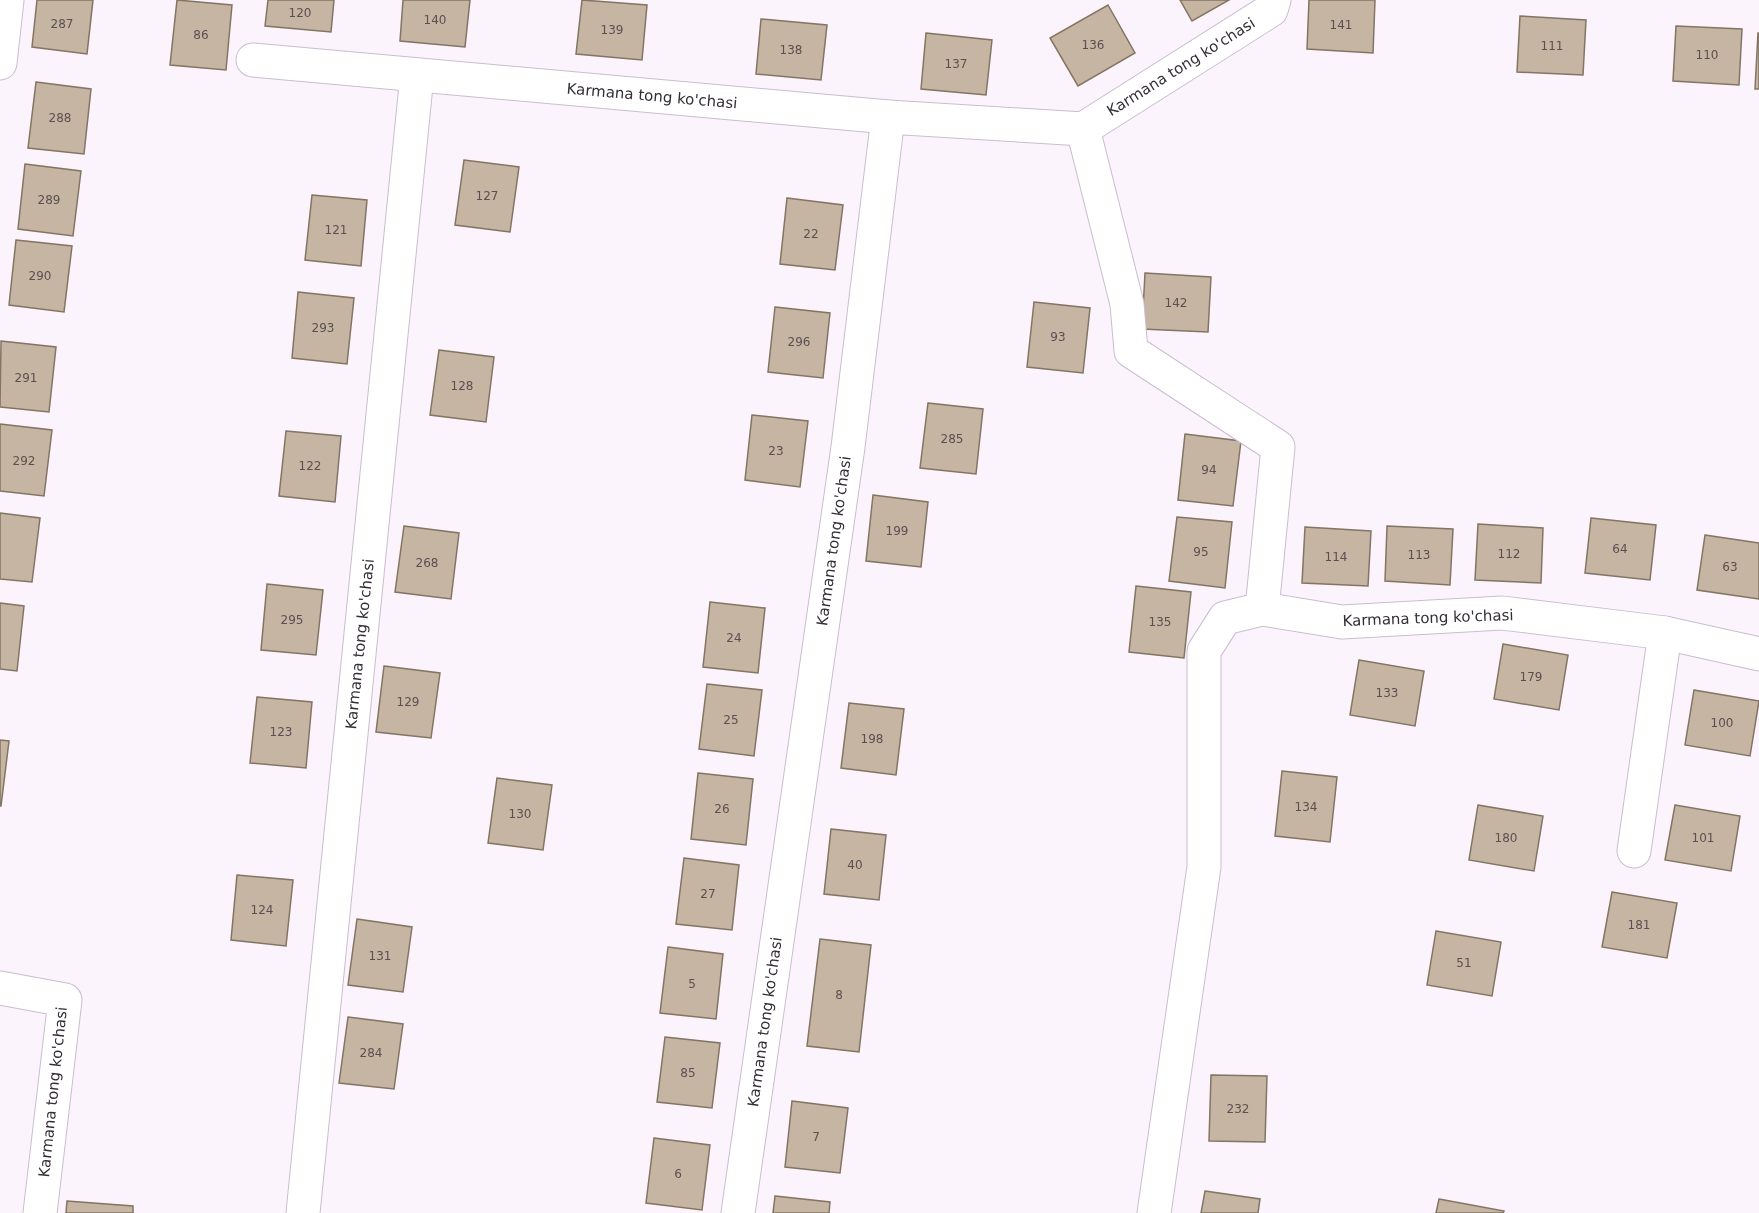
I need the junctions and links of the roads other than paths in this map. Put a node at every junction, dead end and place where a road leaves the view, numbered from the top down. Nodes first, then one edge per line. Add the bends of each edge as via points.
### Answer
1 (8, 0) edge
2 (1274, 0) edge
3 (253, 60) dead end
4 (0, 63) edge
5 (417, 75) junction
6 (888, 117) junction
7 (1083, 129) junction
8 (1262, 609) junction
9 (1665, 633) junction
10 (1759, 654) edge
11 (1634, 851) dead end
12 (0, 988) edge
13 (40, 1213) edge
14 (303, 1213) edge
15 (738, 1213) edge
16 (1154, 1213) edge

1 - 4 street
2 - 7 street, Karmana tong ko'chasi via 1271,10
3 - 5 street, Karmana tong ko'chasi
5 - 6 street, Karmana tong ko'chasi
5 - 14 street, Karmana tong ko'chasi
6 - 7 street, Karmana tong ko'chasi
6 - 15 street, Karmana tong ko'chasi via 848,447
7 - 8 street via 1127,304 1131,351 1278,447
8 - 9 street, Karmana tong ko'chasi via 1342,622 1502,613
8 - 16 street, Karmana tong ko'chasi via 1225,618 1204,651 1204,867
9 - 10 street, Karmana tong ko'chasi
9 - 11 street
12 - 13 street, Karmana tong ko'chasi via 64,1000

